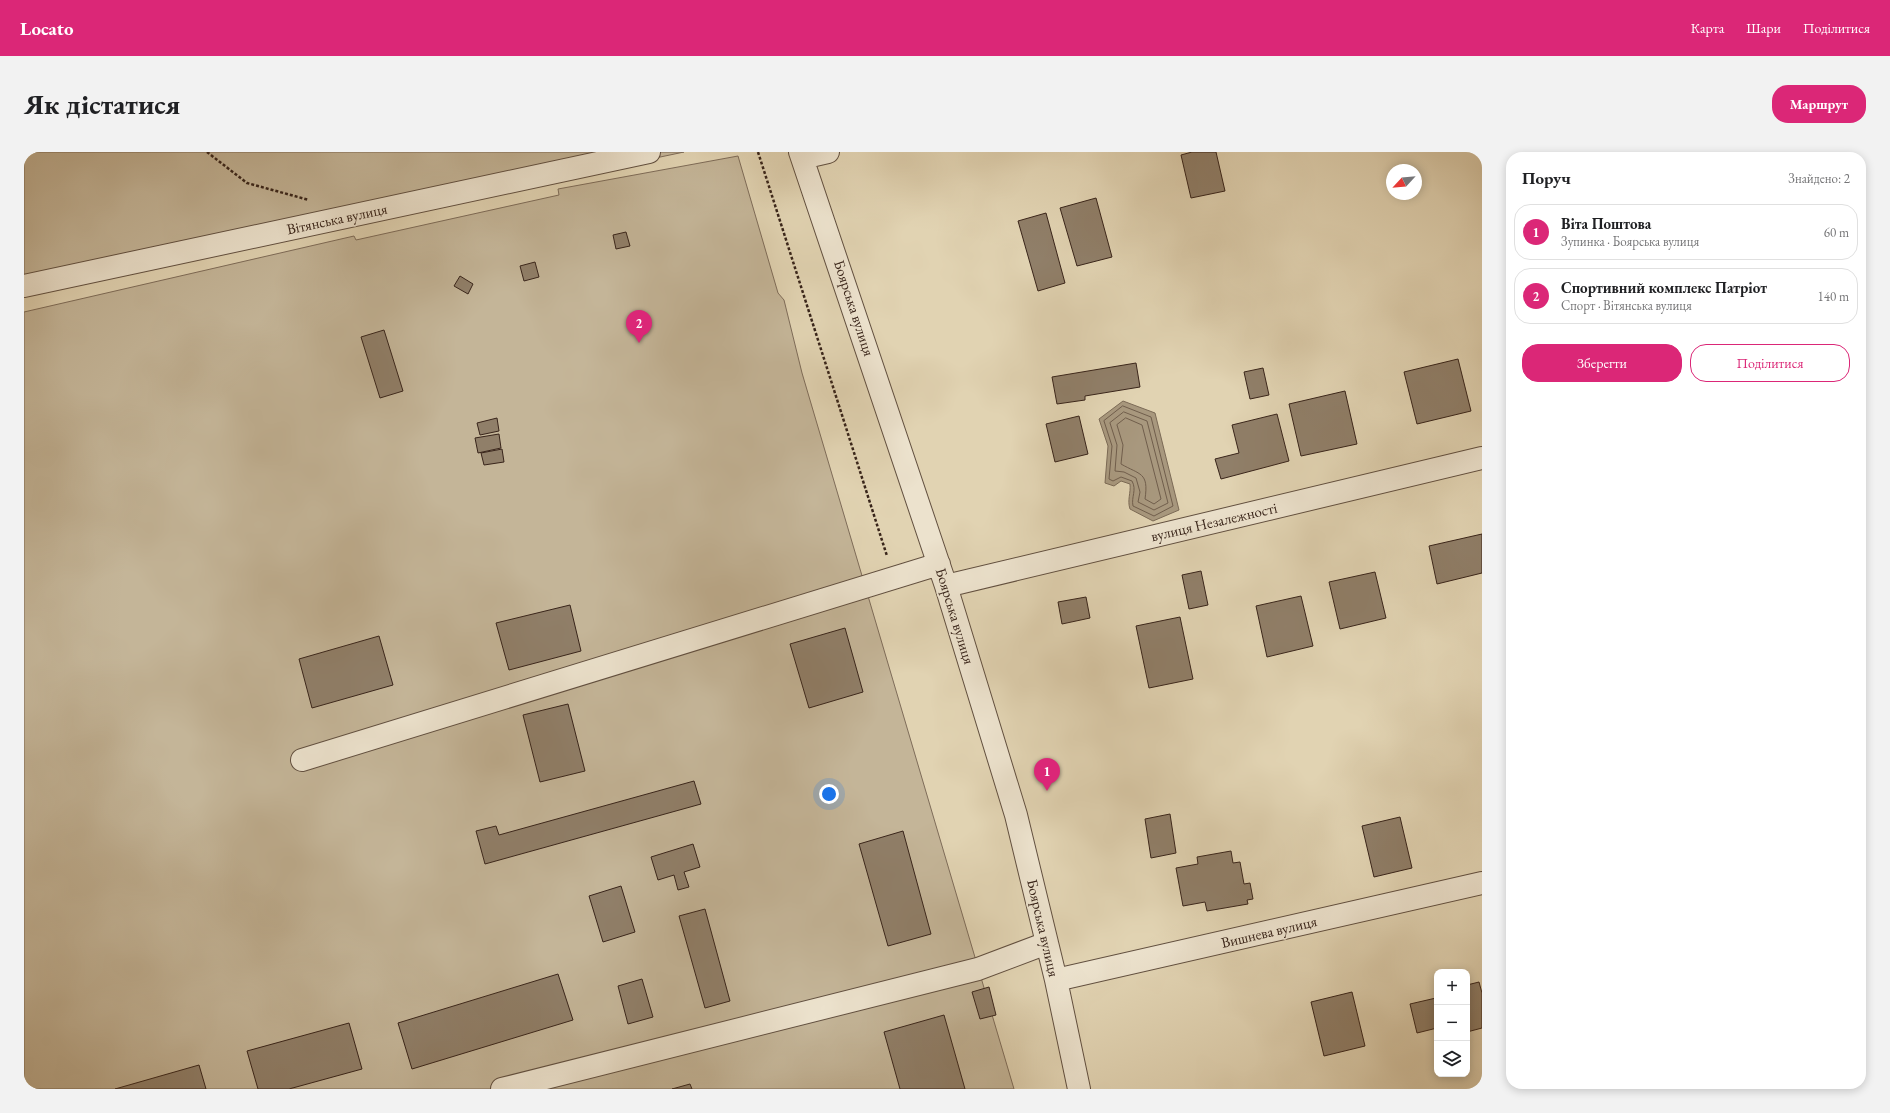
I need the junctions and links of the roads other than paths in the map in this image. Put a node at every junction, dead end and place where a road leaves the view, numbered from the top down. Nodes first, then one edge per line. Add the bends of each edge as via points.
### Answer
1 (649, 152) edge
2 (828, 152) edge
3 (801, 155) edge
4 (24, 286) edge
5 (1482, 458) edge
6 (939, 564) junction
7 (946, 586) junction
8 (302, 760) dead end
9 (1482, 883) edge
10 (1047, 943) junction
11 (1056, 980) junction
12 (502, 1089) edge
13 (1079, 1089) edge

1 - 4 street, Вітянська вулиця
2 - 3 street
3 - 6 street, Боярська вулиця
5 - 7 street, вулиця Незалежності
6 - 7 street, Боярська вулиця
6 - 8 street
7 - 10 street, Боярська вулиця via 1016,816
9 - 11 street, Вишнева вулиця
10 - 11 street, Боярська вулиця
10 - 12 street via 978,969
11 - 13 street, Боярська вулиця

